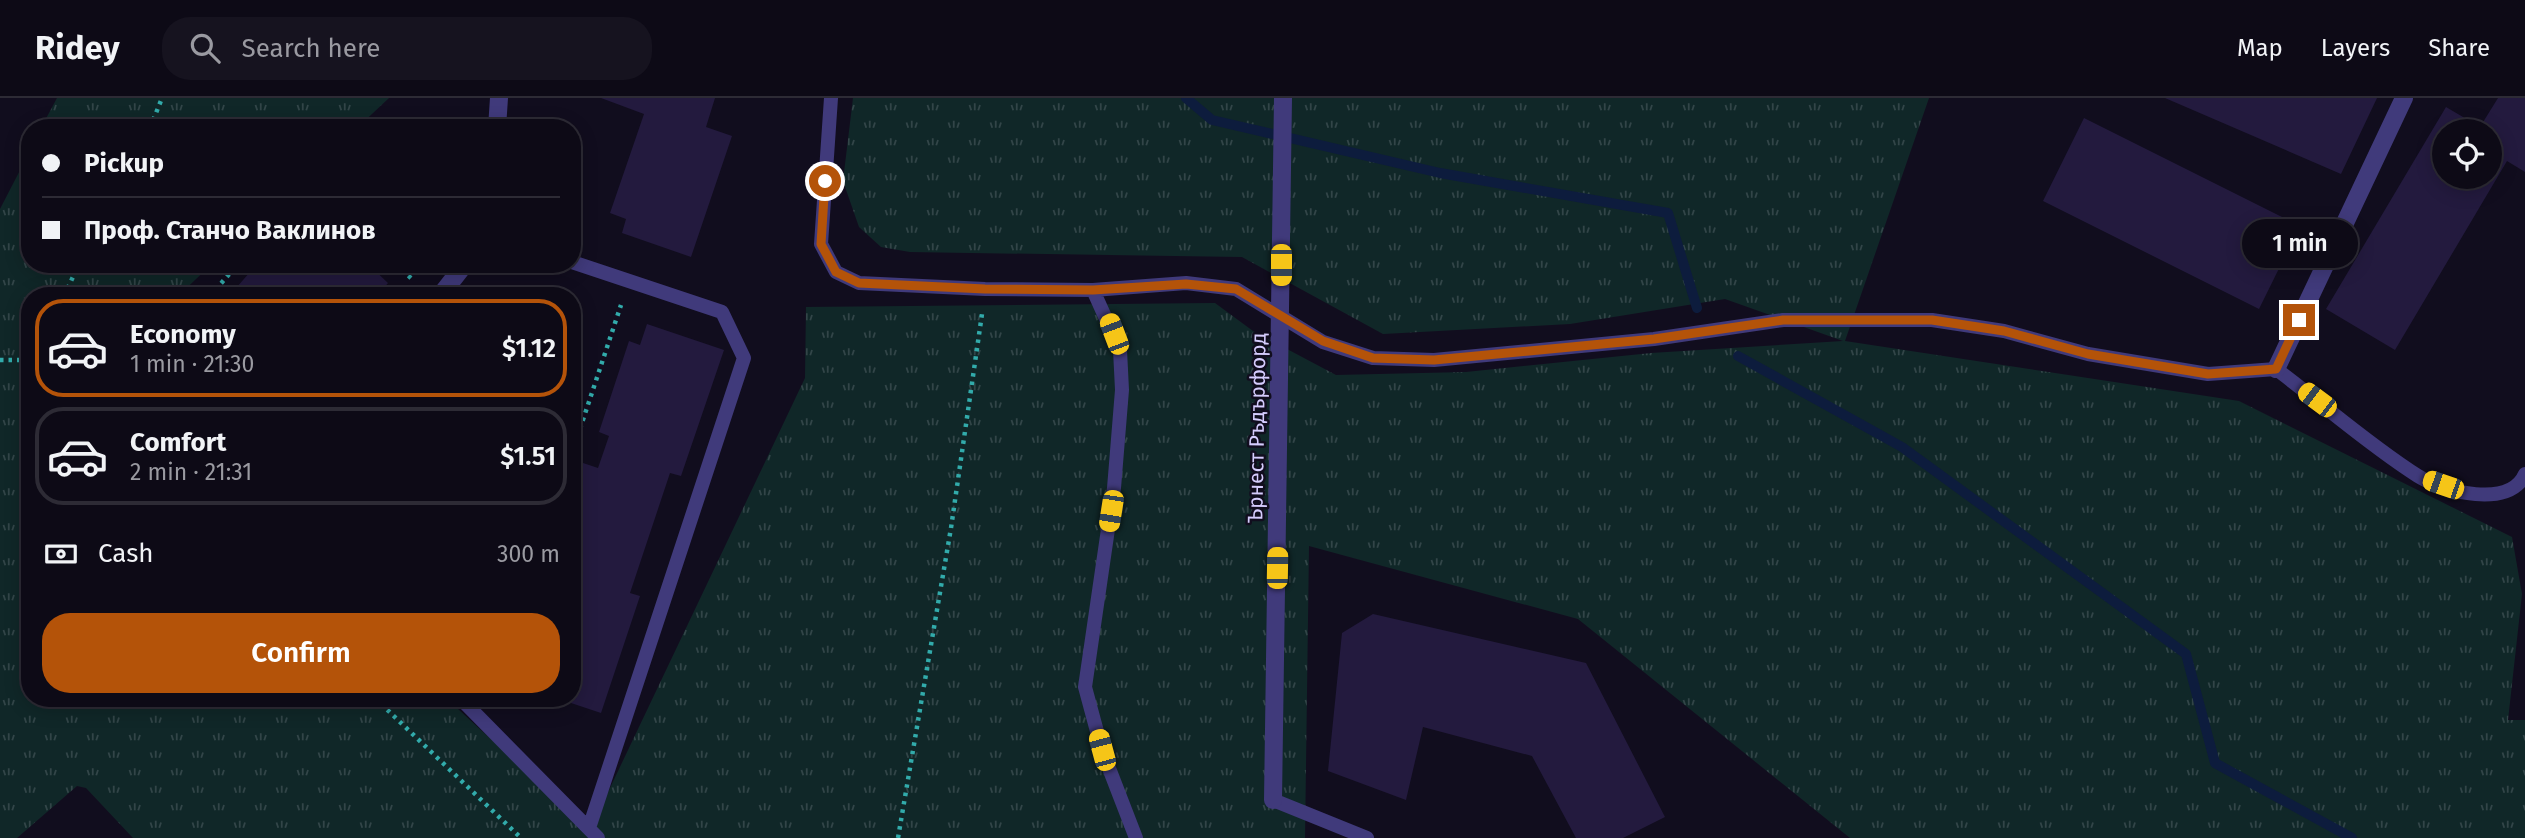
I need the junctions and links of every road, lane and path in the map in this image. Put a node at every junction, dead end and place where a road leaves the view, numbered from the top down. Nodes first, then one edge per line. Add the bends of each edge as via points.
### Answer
1 (162, 98) edge
2 (499, 98) edge
3 (831, 98) edge
4 (1283, 98) edge
5 (2404, 98) edge
6 (154, 119) edge
7 (498, 119) edge
8 (581, 265) edge
9 (230, 273) edge
10 (406, 273) edge
11 (458, 273) edge
12 (413, 280) dead end
13 (629, 281) junction
14 (218, 287) edge
15 (447, 287) edge
16 (985, 289) junction
17 (1093, 290) junction
18 (1281, 317) junction
19 (0, 360) edge
20 (21, 360) edge
21 (2276, 369) junction
22 (581, 426) edge
23 (2525, 474) edge
24 (384, 707) edge
25 (469, 707) edge
26 (1273, 800) joint
27 (594, 833) edge
28 (521, 838) edge
29 (898, 838) edge
30 (1136, 838) edge
31 (1367, 838) edge

1 - 6 path
2 - 7 street
3 - 16 lane via 821,244 836,272 859,283
4 - 18 street, Ърнест Ръдърфорд
5 - 21 street
8 - 13 lane
9 - 14 path
10 - 12 path
11 - 15 street
13 - 22 path
13 - 27 lane via 722,312 744,358
16 - 17 lane
16 - 29 path via 951,528
17 - 18 lane via 1186,284 1236,289
17 - 30 lane via 1120,349 1122,390 1114,488 1085,687 1102,750
18 - 21 lane via 1323,341 1373,358 1448,359 1654,339 1783,320 1932,320 2208,374
18 - 26 street, Ърнест Ръдърфорд
19 - 20 path
21 - 23 lane via 2420,477 2466,493 2499,495 2522,482
24 - 28 path
25 - 27 lane
26 - 31 lane

